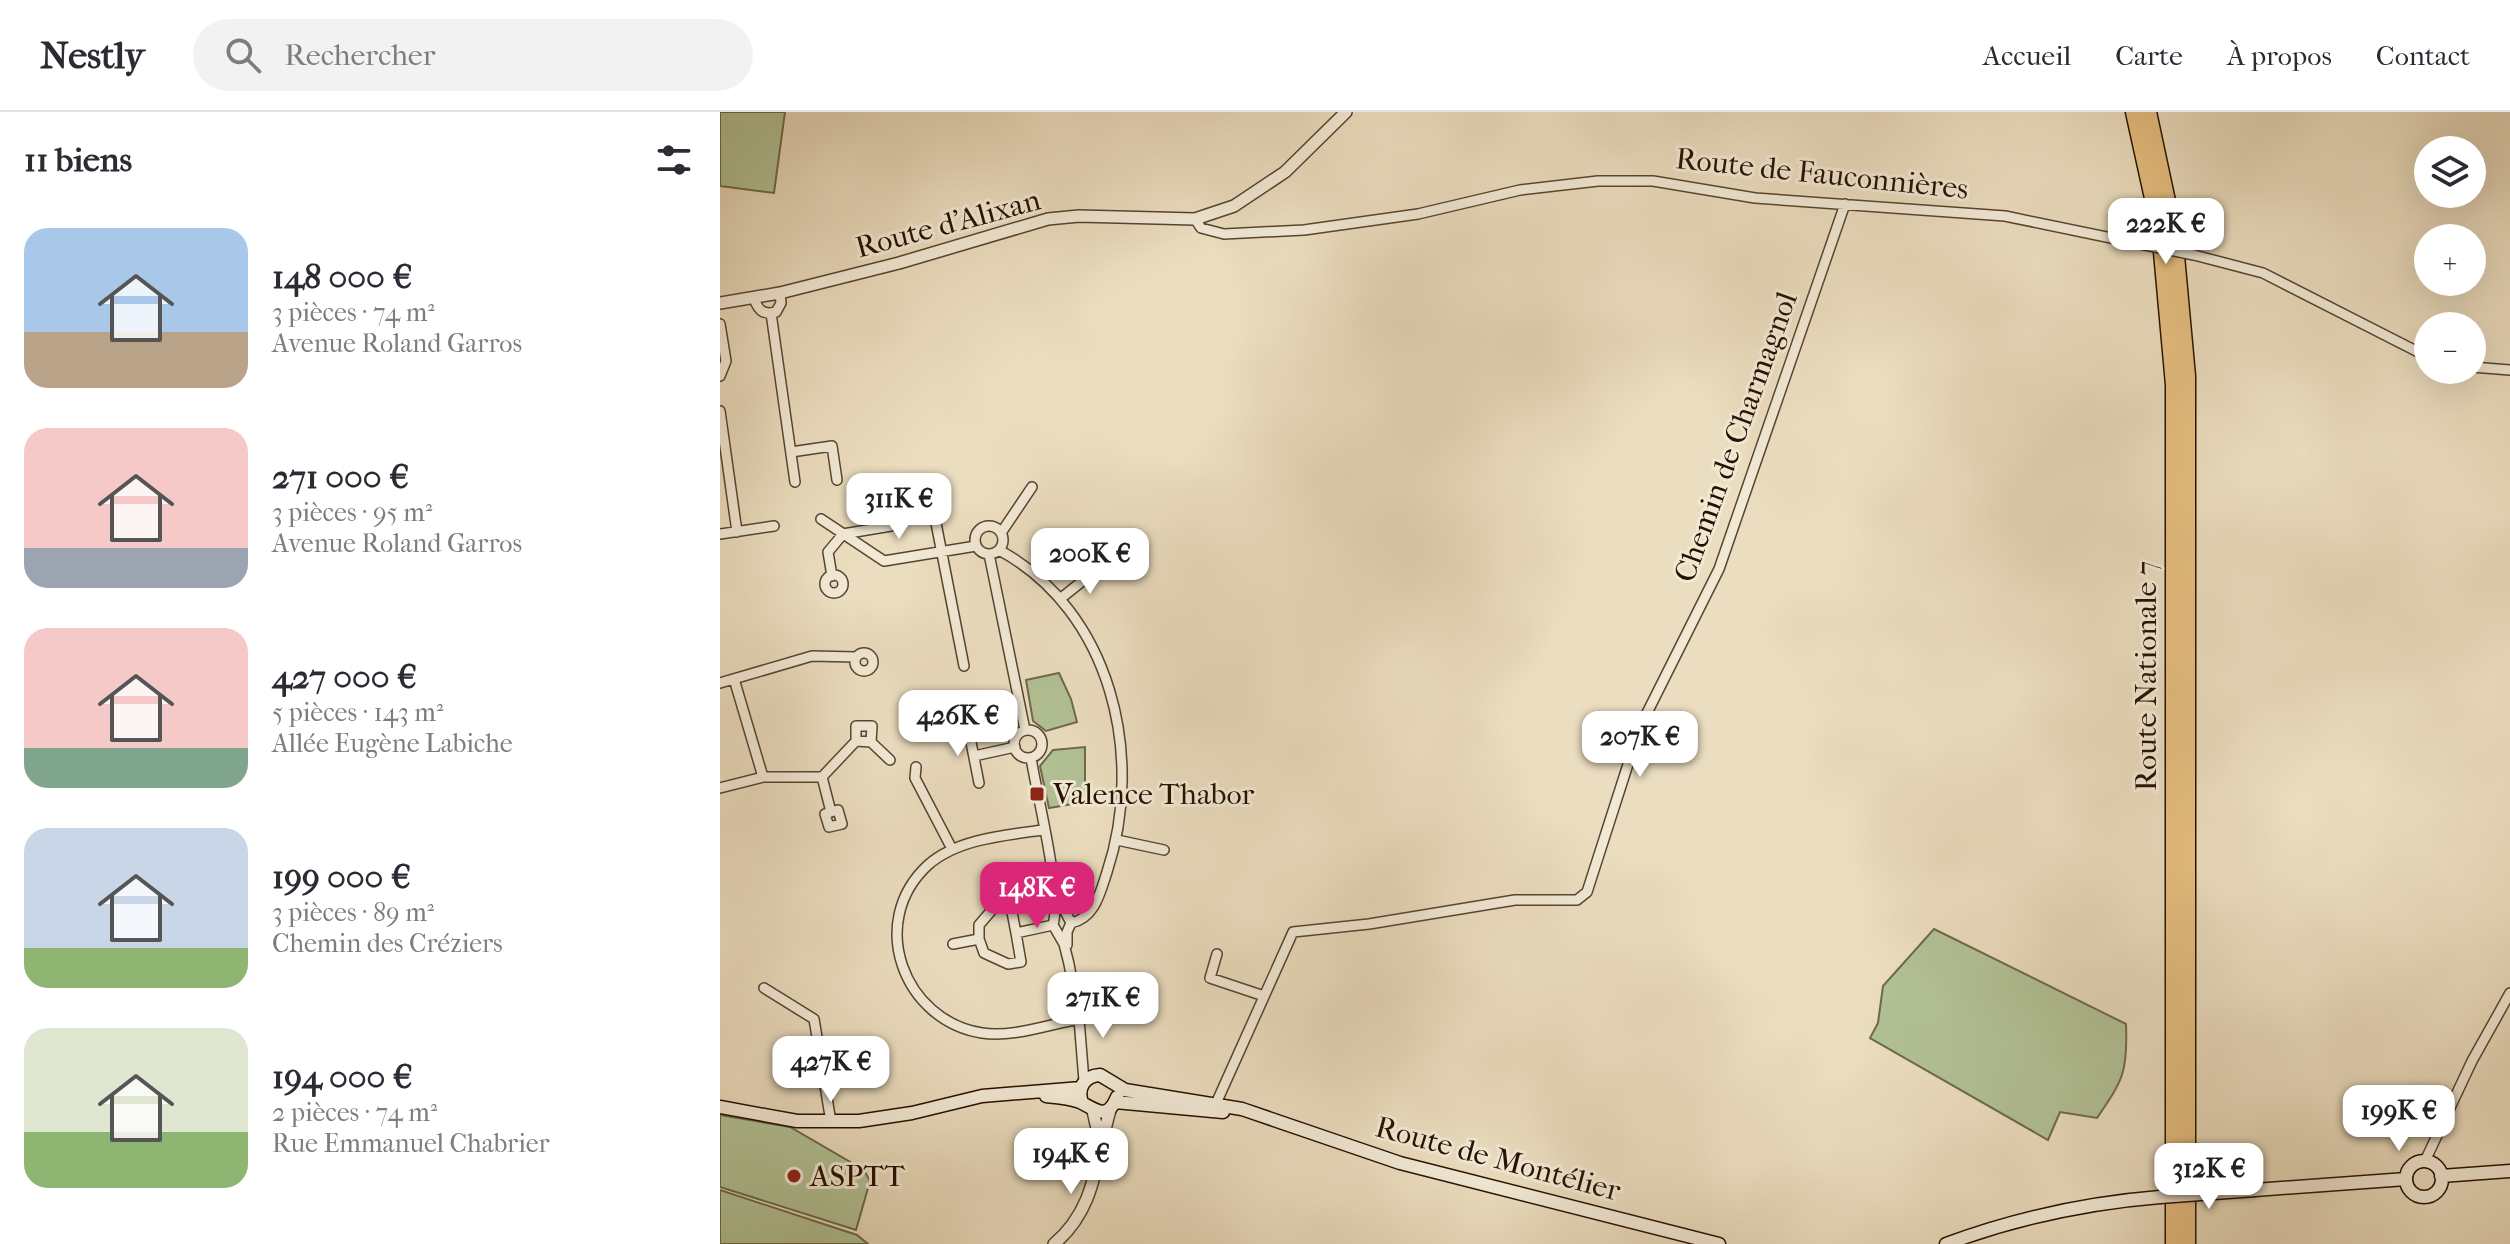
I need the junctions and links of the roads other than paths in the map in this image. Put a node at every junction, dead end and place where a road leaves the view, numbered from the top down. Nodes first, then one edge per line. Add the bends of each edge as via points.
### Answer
1 (1346, 112) edge
2 (2134, 112) edge
3 (2148, 112) edge
4 (1845, 204) junction
5 (1195, 219) junction
6 (780, 293) junction
7 (754, 299) junction
8 (720, 303) edge
9 (771, 313) junction
10 (720, 324) edge
11 (2414, 350) edge
12 (2486, 368) edge
13 (2510, 370) edge
14 (720, 376) edge
15 (720, 411) edge
16 (791, 452) junction
17 (837, 480) dead end
18 (795, 482) dead end
19 (1032, 487) dead end
20 (935, 518) dead end
21 (821, 519) dead end
22 (774, 526) dead end
23 (891, 526) dead end
24 (737, 532) junction
25 (1001, 533) junction
26 (720, 534) edge
27 (843, 534) junction
28 (976, 546) junction
29 (940, 550) junction
30 (999, 550) junction
31 (989, 554) junction
32 (1100, 567) dead end
33 (832, 576) dead end
34 (1060, 599) junction
35 (856, 657) dead end
36 (964, 666) dead end
37 (734, 679) junction
38 (720, 683) edge
39 (968, 727) dead end
40 (1025, 730) junction
41 (856, 741) junction
42 (871, 742) junction
43 (1015, 747) junction
44 (974, 756) junction
45 (1031, 758) junction
46 (890, 760) dead end
47 (916, 767) dead end
48 (763, 777) junction
49 (822, 777) junction
50 (979, 783) dead end
51 (720, 788) edge
52 (831, 812) dead end
53 (1043, 830) junction
54 (1117, 840) junction
55 (952, 849) junction
56 (1164, 850) dead end
57 (1062, 924) junction
58 (1016, 933) junction
59 (979, 939) junction
60 (953, 944) dead end
61 (1217, 954) dead end
62 (764, 988) dead end
63 (2510, 993) edge
64 (1264, 996) junction
65 (1079, 1019) junction
66 (850, 1064) dead end
67 (822, 1069) junction
68 (1106, 1076) junction
69 (1082, 1084) junction
70 (1116, 1086) junction
71 (1027, 1092) junction
72 (1082, 1103) junction
73 (1113, 1105) junction
74 (720, 1107) edge
75 (1215, 1107) junction
76 (1093, 1111) junction
77 (831, 1122) junction
78 (1101, 1155) junction
79 (2425, 1161) junction
80 (2510, 1171) edge
81 (2441, 1176) junction
82 (2406, 1179) junction
83 (1054, 1244) edge
84 (1719, 1244) edge
85 (1946, 1244) edge
86 (2174, 1244) edge
87 (2187, 1244) edge

1 - 5 street, Route d'Alixan via 1273,180 1234,206
2 - 86 highway, Route Nationale 7 via 2160,230 2174,385
3 - 87 highway, Route Nationale 7 via 2174,234 2187,376
4 - 5 street, Route de Fauconnières via 1755,198 1653,181 1598,181 1304,230 1224,234 1201,228
4 - 11 street, Route de Fauconnières, bridge via 2005,216 2194,255 2263,273
4 - 64 street, Chemin de Charmagnol via 1719,569 1640,727 1587,892 1577,900 1515,900 1293,932
5 - 6 street, Route d'Alixan via 1048,219
6 - 7 street, Route d'Alixan
6 - 9 street via 781,303
7 - 8 street, Route d'Alixan
7 - 9 street via 759,310
9 - 16 street
10 - 14 street via 726,361
12 - 13 street
15 - 24 street
16 - 17 street via 832,446
16 - 18 street
19 - 25 street
20 - 29 street
21 - 27 street
22 - 24 street
23 - 27 street
24 - 26 street
25 - 28 street via 993,527 980,530
25 - 30 street
27 - 29 street via 884,561
27 - 33 street via 828,552
28 - 29 street
28 - 31 street
29 - 36 street
30 - 31 street
30 - 34 street
31 - 40 street
32 - 34 street
34 - 54 street via 1099,663 1115,711 1123,767
35 - 37 street via 812,656
37 - 38 street
37 - 48 street
39 - 44 street
40 - 43 street via 1015,739
40 - 45 street via 1037,733 1042,742 1039,754
41 - 42 street
41 - 42 street via 856,726 872,726
41 - 49 street
42 - 46 street
43 - 44 street
43 - 45 street via 1020,756
44 - 50 street
45 - 53 street
47 - 55 street via 915,778
48 - 49 street
48 - 51 street
49 - 52 street
53 - 55 street
53 - 57 street
54 - 56 street
54 - 57 street via 1092,911 1081,921
55 - 65 street via 927,866 902,904 896,938 912,988 946,1021 986,1034
57 - 58 street
57 - 65 street
58 - 59 street via 1021,962 1008,964 984,953
58 - 59 street via 1010,902 997,904 979,925
59 - 60 street
61 - 64 street via 1210,978
62 - 67 street via 814,1019
63 - 79 street
64 - 75 street, Chemin de Charmagnol
65 - 68 street via 1090,1060
65 - 69 street
66 - 67 street
67 - 77 street
68 - 69 main road via 1094,1075
68 - 70 main road
69 - 71 main road
69 - 72 main road
70 - 73 main road
70 - 75 main road, Route de Montélier
71 - 72 main road
71 - 77 main road
72 - 76 main road
73 - 75 main road, Route de Montélier
73 - 76 main road, Route de Montélier
73 - 78 street
74 - 77 main road via 763,1118
75 - 84 main road, Route de Montélier via 1266,1117 1400,1163
76 - 78 street
78 - 83 street via 1086,1206
79 - 81 main road
79 - 82 main road via 2410,1168
80 - 81 main road
81 - 82 main road via 2436,1192 2425,1197 2414,1194
82 - 85 main road, bridge via 2113,1201 1996,1225

